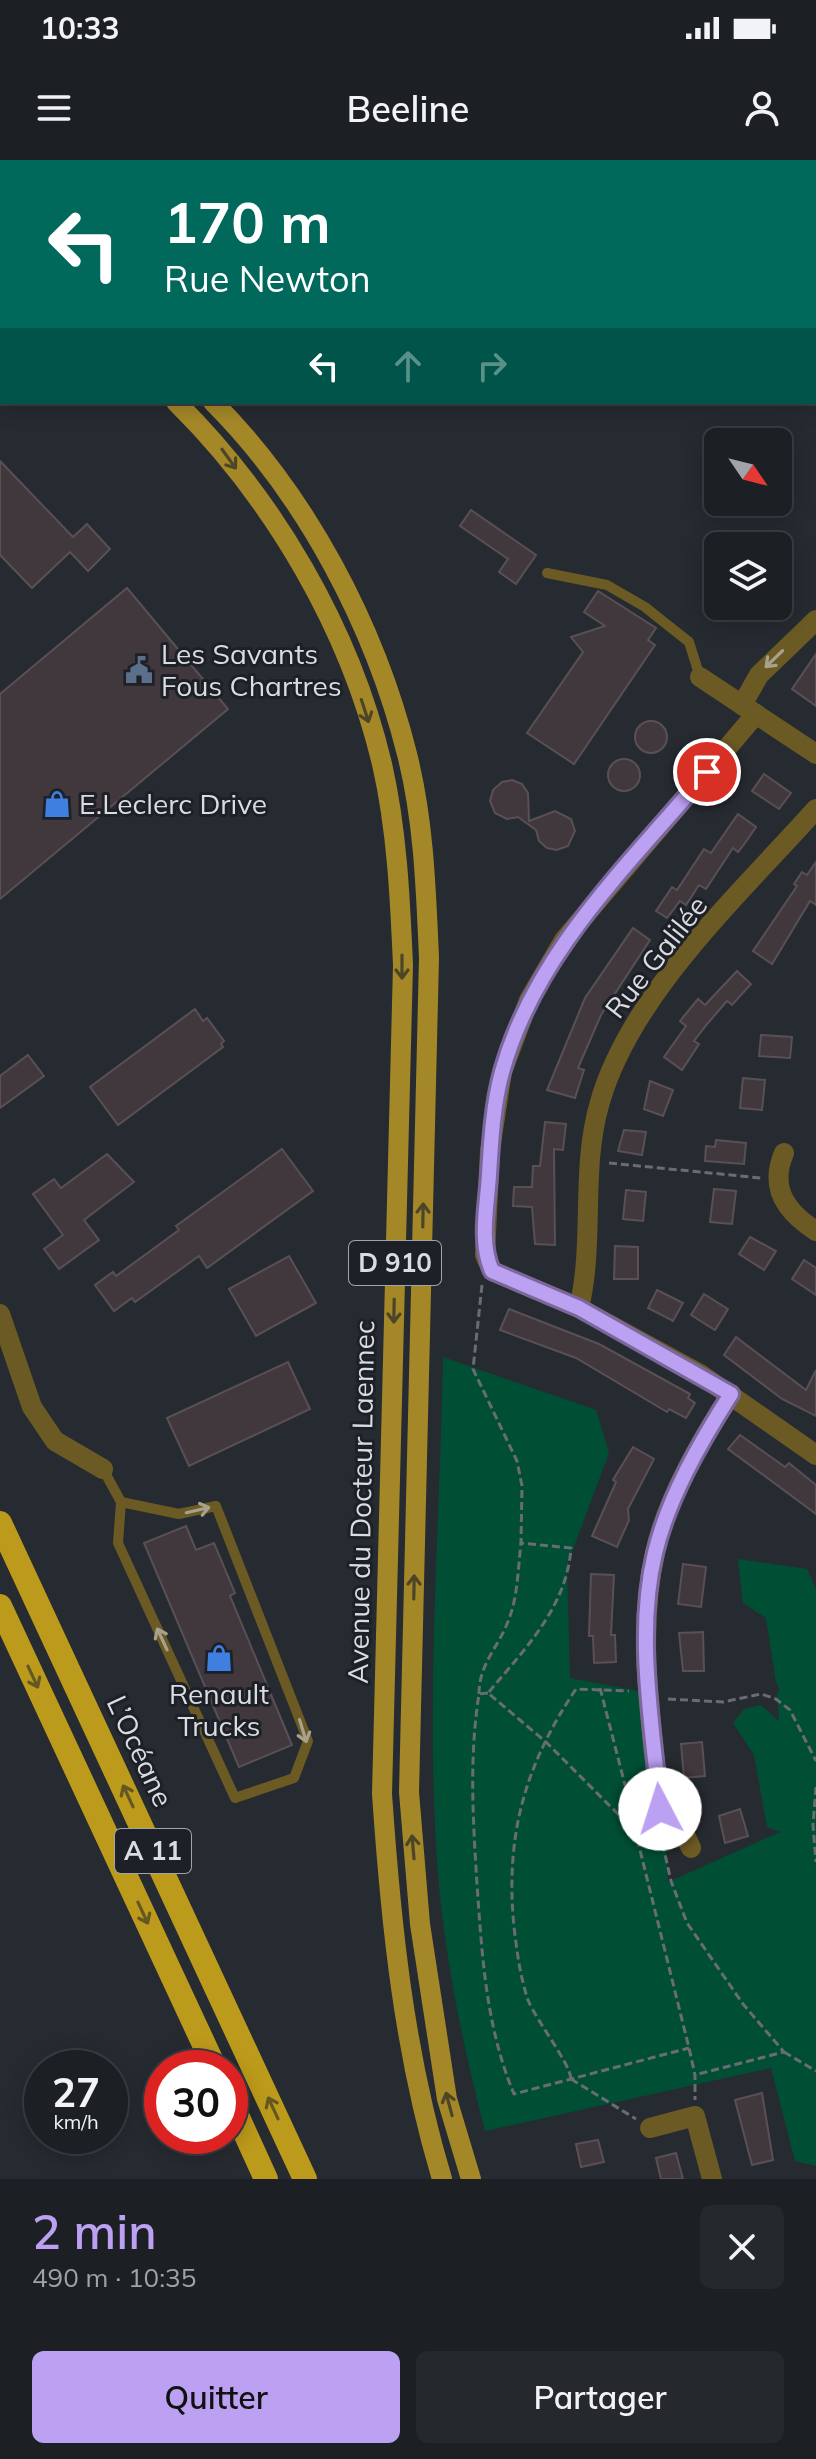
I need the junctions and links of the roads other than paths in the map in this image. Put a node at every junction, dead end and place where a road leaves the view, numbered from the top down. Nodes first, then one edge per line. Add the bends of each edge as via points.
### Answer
1 (178, 404) edge
2 (215, 404) edge
3 (547, 573) dead end
4 (816, 620) edge
5 (700, 677) joint
6 (749, 710) junction
7 (816, 754) edge
8 (816, 809) edge
9 (784, 1153) dead end
10 (816, 1231) edge
11 (579, 1308) junction
12 (0, 1314) edge
13 (731, 1394) junction
14 (816, 1455) edge
15 (103, 1469) joint
16 (121, 1502) junction
17 (0, 1523) edge
18 (0, 1606) edge
19 (691, 1848) dead end
20 (207, 2050) edge
21 (650, 2128) road end
22 (248, 2140) edge
23 (266, 2179) edge
24 (305, 2179) edge
25 (442, 2179) edge
26 (471, 2179) edge
27 (712, 2179) edge

1 -> 25 main road, Avenue du Docteur Laennec / D 910 via 215,441 284,534 347,655 382,764 398,867 403,965 382,1794 391,1932 421,2109
26 -> 2 main road, Avenue du Docteur Laennec / D 910 via 444,2085 420,1924 409,1792 429,958 425,859 407,754 368,639 305,516
3 - 5 lane via 607,585 645,607 689,642
4 -> 6 street via 759,675
5 - 6 street
6 - 7 street
6 - 11 street via 564,940 529,1000 502,1072 490,1150 485,1255 492,1271
8 - 11 street, Rue Galilée via 676,967 630,1033 600,1103 589,1161 585,1283
9 - 10 street via 776,1180 784,1205
11 - 13 street
12 - 15 street via 32,1407 55,1441
13 - 14 street
13 - 19 street via 694,1460 655,1553 647,1631 660,1809 681,1826
15 - 16 lane
16 -> 16 lane via 179,1514 216,1506 308,1741 294,1778 235,1798 118,1543
24 -> 17 highway, L’Océane / A 11
18 -> 20 highway, A 11
21 - 27 street via 695,2116
22 - 23 highway

